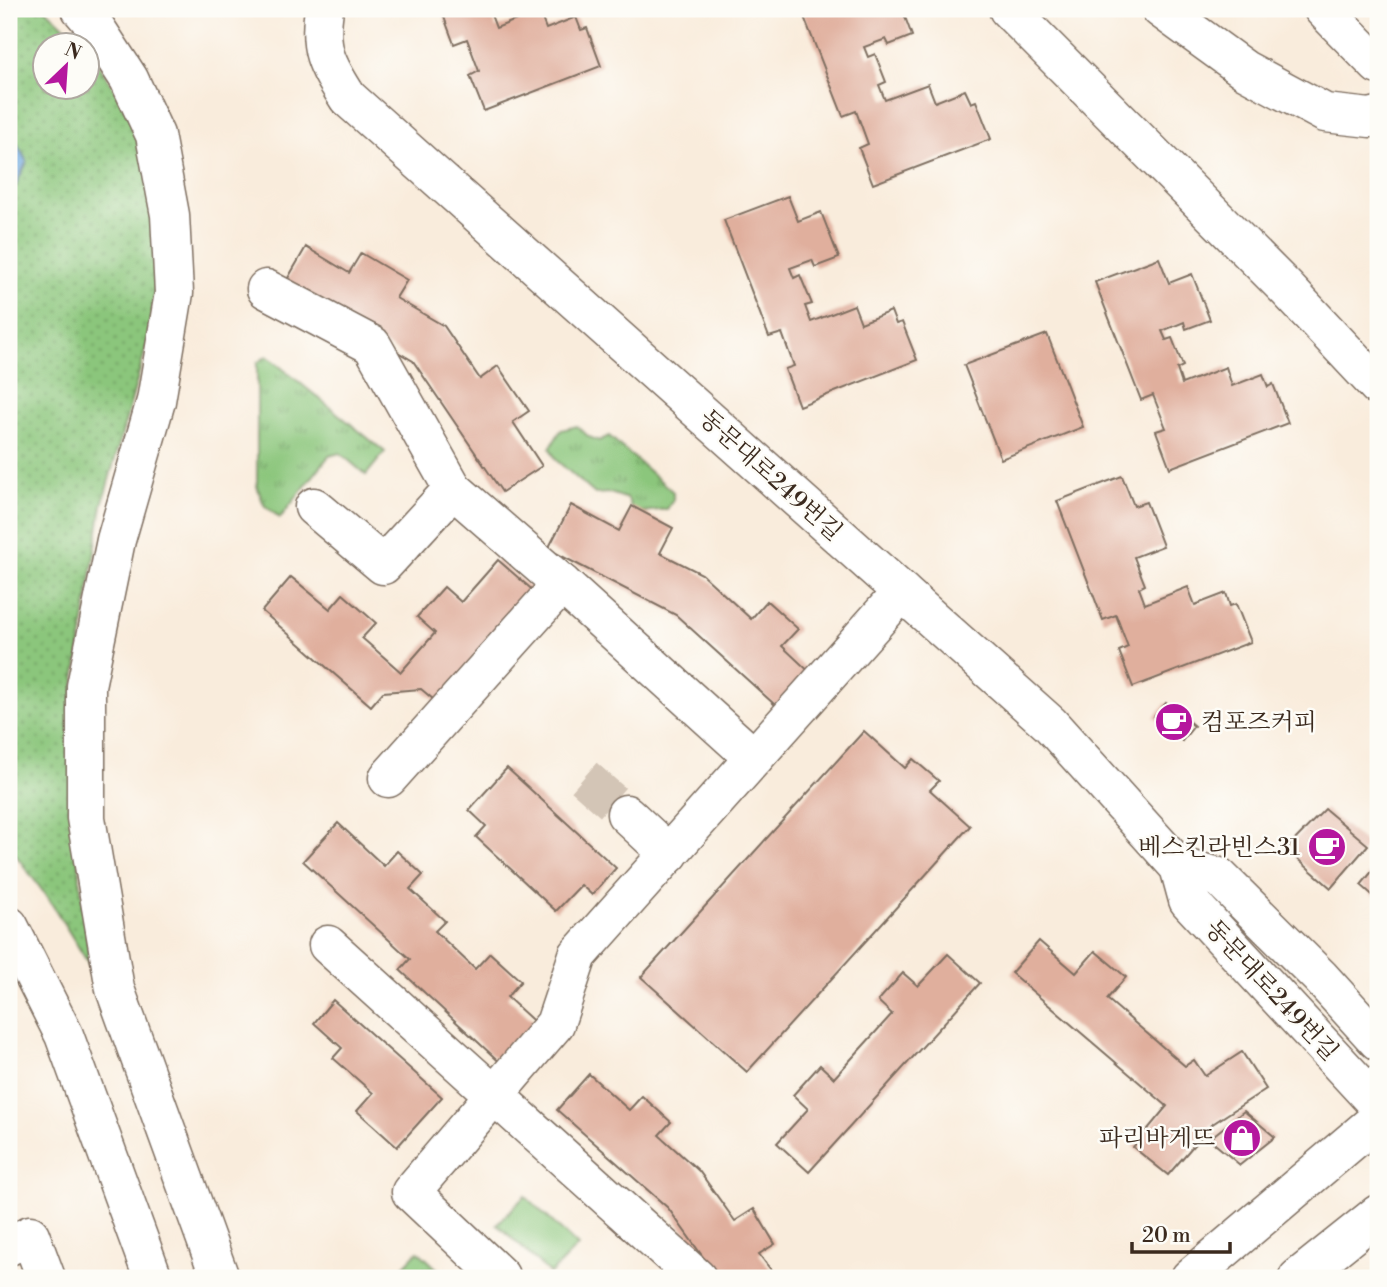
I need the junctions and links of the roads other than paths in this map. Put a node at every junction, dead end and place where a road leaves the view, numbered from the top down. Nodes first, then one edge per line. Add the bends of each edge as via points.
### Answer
1 (81, 9) edge
2 (324, 9) edge
3 (1008, 9) edge
4 (1161, 9) edge
5 (1323, 9) edge
6 (1378, 65) edge
7 (1378, 116) edge
8 (266, 289) dead end
9 (1378, 386) edge
10 (453, 489) junction
11 (314, 507) dead end
12 (562, 584) junction
13 (902, 592) junction
14 (754, 758) junction
15 (388, 778) dead end
16 (626, 814) tunnel mouth
17 (669, 854) junction
18 (1179, 867) junction
19 (9, 926) edge
20 (328, 945) dead end
21 (1378, 1041) edge
22 (494, 1095) junction
23 (1378, 1105) edge
24 (1378, 1119) edge
25 (1378, 1214) edge
26 (9, 1246) edge
27 (500, 1276) dead end
28 (46, 1278) edge
29 (153, 1278) edge
30 (220, 1278) edge
31 (696, 1278) edge
32 (1190, 1278) edge
33 (1298, 1278) edge

1 - 30 main road via 129,79 155,135 170,215 174,293 156,401 116,540 86,686 86,818 115,989
2 - 13 main road, 동문대로249번길 via 323,51 348,98
3 - 9 main road
4 - 7 main road via 1245,70 1325,114
5 - 6 main road
8 - 10 main road via 372,345
10 - 11 main road via 383,565
10 - 12 main road
12 - 14 main road
12 - 15 main road
13 - 14 main road
13 - 18 main road, 동문대로249번길 via 1050,724
14 - 17 main road
16 - 17 main road
17 - 22 main road via 578,955 555,1024
18 - 21 main road, 동문대로249번길 via 1219,877
18 - 23 main road, 동문대로249번길 via 1188,900
19 - 29 main road via 64,1035
20 - 22 main road
22 - 27 main road via 411,1192
22 - 31 main road
24 - 32 main road
25 - 33 main road
26 - 28 main road via 30,1236

